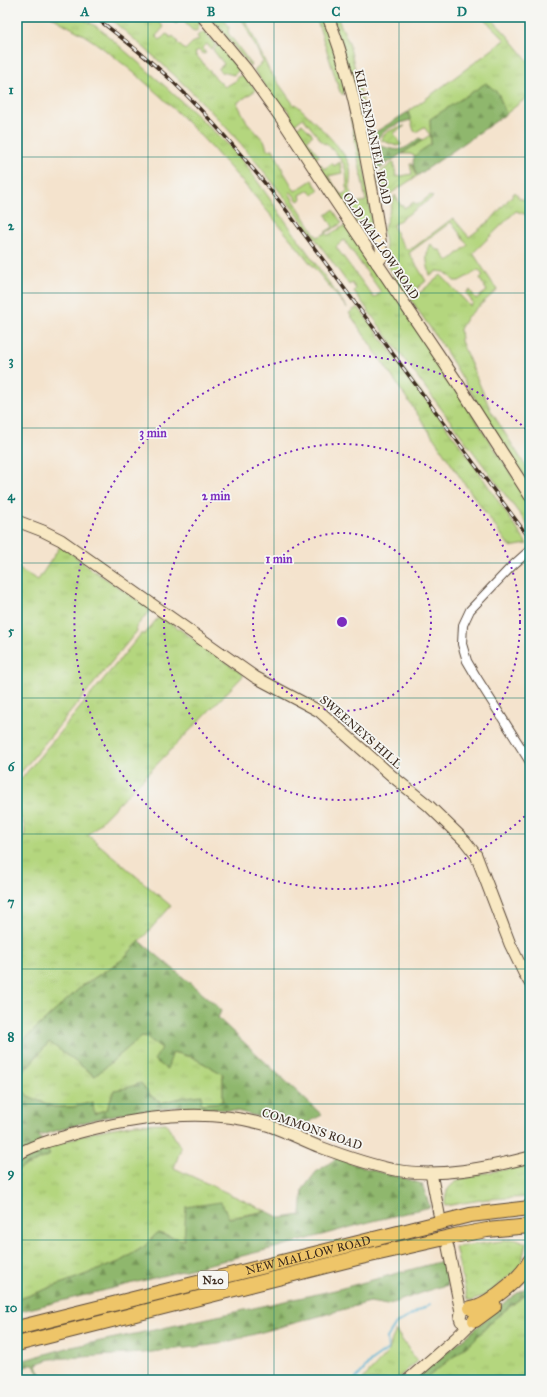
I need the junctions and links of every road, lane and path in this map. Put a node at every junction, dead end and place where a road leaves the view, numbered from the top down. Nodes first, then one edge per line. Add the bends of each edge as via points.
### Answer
1 (204, 17) edge
2 (328, 17) edge
3 (377, 263) junction
4 (530, 496) edge
5 (17, 521) edge
6 (530, 550) edge
7 (530, 762) edge
8 (530, 983) edge
9 (17, 1155) edge
10 (530, 1157) edge
11 (431, 1173) junction
12 (530, 1208) edge
13 (439, 1214) dead end
14 (530, 1226) edge
15 (530, 1235) edge
16 (409, 1246) junction
17 (448, 1247) dead end
18 (530, 1261) edge
19 (530, 1280) edge
20 (468, 1315) junction
21 (17, 1328) edge
22 (17, 1344) edge
23 (408, 1380) edge

1 - 3 street, OLD MALLOW ROAD via 281,118
2 - 3 street, KILLENDANIEL ROAD via 346,69 360,124 379,227 382,257
3 - 4 street, OLD MALLOW ROAD via 452,373
5 - 8 street, SWEENEYS HILL via 61,540 255,677 319,711 429,806 466,841 476,855 510,944
6 - 7 street via 470,610 463,625 462,644 467,661
9 - 11 street, COMMONS ROAD via 44,1142 122,1122 156,1117 212,1115 270,1126 348,1157 396,1170
10 - 11 street, COMMONS ROAD via 482,1168
11 - 13 street
12 - 21 highway, NEW MALLOW ROAD / N20 via 470,1215
14 - 16 highway, NEW MALLOW ROAD / N20 via 487,1230
15 - 16 highway, N20 via 510,1233
16 - 22 highway, NEW MALLOW ROAD / N20
17 - 20 street via 458,1297
18 - 20 highway via 518,1278
19 - 20 highway
20 - 23 street via 456,1338

